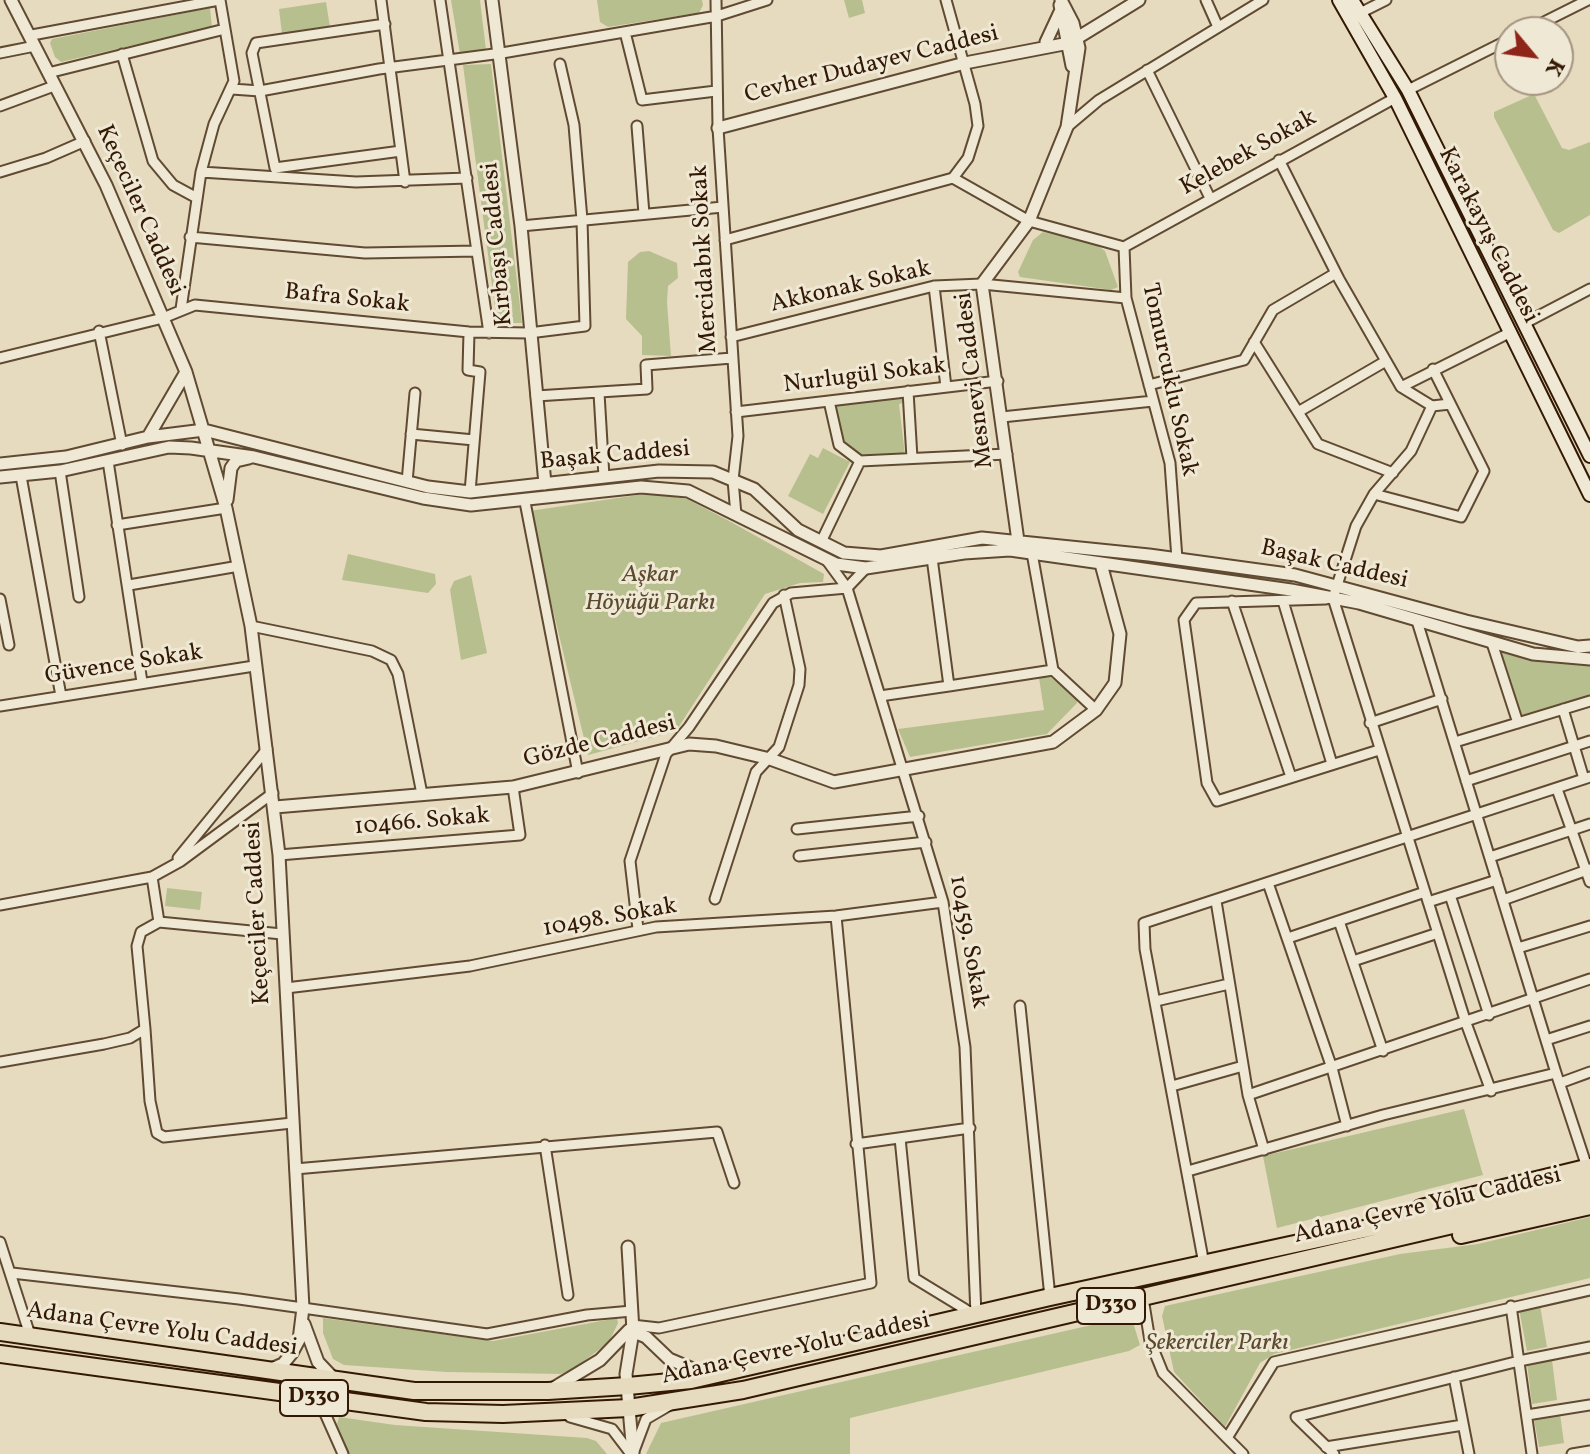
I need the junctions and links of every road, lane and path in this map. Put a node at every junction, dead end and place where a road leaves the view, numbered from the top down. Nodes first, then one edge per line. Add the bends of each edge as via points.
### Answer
1 (11, 0) edge
2 (219, 0) edge
3 (381, 0) edge
4 (440, 0) edge
5 (492, 0) edge
6 (716, 0) edge
7 (767, 0) edge
8 (946, 0) edge
9 (1139, 0) edge
10 (1206, 0) edge
11 (1263, 0) edge
12 (1339, 0) edge
13 (1352, 0) edge
14 (1386, 0) edge
15 (1588, 0) edge
16 (1060, 2) edge
17 (185, 3) edge
18 (1360, 13) junction
19 (717, 16) junction
20 (1556, 16) edge
21 (385, 24) junction
22 (1218, 27) junction
23 (225, 29) junction
24 (625, 32) junction
25 (1073, 38) junction
26 (33, 41) junction
27 (1043, 46) junction
28 (1494, 47) edge
29 (0, 53) edge
30 (502, 53) junction
31 (122, 54) junction
32 (449, 61) junction
33 (965, 63) junction
34 (560, 64) dead end
35 (390, 68) junction
36 (1147, 70) junction
37 (1072, 71) junction
38 (48, 73) junction
39 (54, 86) junction
40 (1072, 87) junction
41 (232, 89) junction
42 (1408, 90) junction
43 (260, 91) junction
44 (716, 91) junction
45 (1395, 98) junction
46 (0, 106) edge
47 (637, 126) dead end
48 (1067, 127) junction
49 (718, 128) junction
50 (85, 141) junction
51 (401, 151) junction
52 (1279, 160) junction
53 (0, 172) edge
54 (201, 172) junction
55 (275, 173) junction
56 (467, 178) junction
57 (953, 178) junction
58 (405, 182) junction
59 (197, 198) junction
60 (1210, 198) junction
61 (723, 207) junction
62 (644, 214) junction
63 (582, 220) junction
64 (1029, 221) junction
65 (521, 226) junction
66 (190, 237) junction
67 (725, 240) junction
68 (1124, 247) junction
69 (477, 251) junction
70 (1336, 273) junction
71 (982, 284) junction
72 (934, 286) junction
73 (1590, 289) edge
74 (1126, 298) junction
75 (181, 309) junction
76 (163, 318) junction
77 (1525, 323) junction
78 (99, 331) junction
79 (469, 332) junction
80 (1511, 332) junction
81 (489, 333) junction
82 (529, 333) junction
83 (731, 337) junction
84 (1254, 342) junction
85 (0, 358) edge
86 (732, 358) junction
87 (1386, 361) junction
88 (1433, 369) junction
89 (186, 372) junction
90 (998, 381) junction
91 (1149, 385) junction
92 (946, 387) junction
93 (1401, 387) junction
94 (908, 391) junction
95 (415, 393) dead end
96 (599, 393) junction
97 (536, 396) junction
98 (829, 401) junction
99 (1153, 401) junction
100 (1450, 404) junction
101 (1432, 406) junction
102 (736, 412) junction
103 (1298, 412) junction
104 (1002, 417) junction
105 (204, 430) junction
106 (411, 434) junction
107 (1586, 434) edge
108 (148, 437) junction
109 (474, 440) junction
110 (122, 445) junction
111 (209, 449) junction
112 (1007, 454) junction
113 (1590, 456) edge
114 (254, 457) junction
115 (912, 458) junction
116 (108, 461) junction
117 (860, 461) junction
118 (0, 464) edge
119 (60, 471) junction
120 (1393, 473) junction
121 (21, 476) junction
122 (0, 477) edge
123 (604, 477) junction
124 (733, 480) junction
125 (407, 482) junction
126 (545, 484) junction
127 (470, 492) junction
128 (1374, 494) junction
129 (1590, 495) edge
130 (525, 502) junction
131 (226, 508) junction
132 (736, 515) junction
133 (117, 525) junction
134 (1018, 541) junction
135 (821, 542) junction
136 (1032, 553) junction
137 (932, 558) junction
138 (1177, 559) junction
139 (828, 562) junction
140 (1101, 564) junction
141 (239, 566) junction
142 (866, 568) junction
143 (129, 585) junction
144 (847, 588) junction
145 (1334, 593) junction
146 (784, 595) junction
147 (79, 597) dead end
148 (0, 599) edge
149 (1232, 601) junction
150 (1283, 601) junction
151 (1417, 621) junction
152 (251, 626) junction
153 (1492, 643) junction
154 (9, 645) dead end
155 (1590, 646) edge
156 (1590, 659) edge
157 (254, 666) junction
158 (1053, 670) junction
159 (142, 682) junction
160 (949, 686) junction
161 (61, 696) junction
162 (880, 696) junction
163 (1442, 699) junction
164 (1590, 701) edge
165 (0, 706) edge
166 (1563, 709) junction
167 (1096, 710) junction
168 (1370, 723) junction
169 (1518, 723) junction
170 (1590, 741) edge
171 (1455, 742) junction
172 (672, 746) junction
173 (1574, 747) junction
174 (267, 749) junction
175 (1379, 750) junction
176 (770, 759) junction
177 (1332, 764) junction
178 (904, 772) junction
179 (578, 773) junction
180 (1291, 777) junction
181 (1587, 778) edge
182 (1466, 781) junction
183 (513, 787) junction
184 (1557, 789) junction
185 (273, 793) junction
186 (422, 794) junction
187 (275, 807) junction
188 (1477, 815) junction
189 (919, 816) junction
190 (1590, 824) edge
191 (797, 829) dead end
192 (1572, 830) junction
193 (1408, 837) junction
194 (926, 842) junction
195 (279, 855) junction
196 (799, 856) dead end
197 (1490, 857) junction
198 (170, 867) junction
199 (1588, 870) edge
200 (152, 877) junction
201 (1497, 880) junction
202 (1590, 882) edge
203 (1268, 883) junction
204 (1450, 895) junction
205 (1427, 897) junction
206 (715, 899) dead end
207 (1503, 900) junction
208 (1216, 901) junction
209 (943, 902) junction
210 (0, 905) edge
211 (836, 916) junction
212 (1339, 921) junction
213 (159, 922) junction
214 (1590, 926) edge
215 (638, 929) junction
216 (1438, 933) junction
217 (282, 934) junction
218 (1288, 938) junction
219 (1518, 948) junction
220 (1353, 961) junction
221 (1590, 979) edge
222 (1229, 984) junction
223 (286, 988) junction
224 (1534, 999) junction
225 (1156, 1001) junction
226 (1020, 1006) dead end
227 (1489, 1015) junction
228 (1466, 1023) junction
229 (1590, 1026) edge
230 (145, 1029) junction
231 (1546, 1040) junction
232 (1383, 1051) junction
233 (0, 1062) edge
234 (1243, 1066) junction
235 (1332, 1068) junction
236 (1590, 1072) edge
237 (1558, 1078) junction
238 (1172, 1086) junction
239 (1491, 1091) junction
240 (1248, 1095) junction
241 (292, 1123) junction
242 (1347, 1126) junction
243 (970, 1128) junction
244 (900, 1138) junction
245 (856, 1144) junction
246 (545, 1145) junction
247 (1264, 1150) junction
248 (295, 1169) junction
249 (1188, 1171) junction
250 (1589, 1171) edge
251 (734, 1183) dead end
252 (1590, 1193) edge
253 (1590, 1206) edge
254 (0, 1242) edge
255 (1380, 1245) junction
256 (628, 1247) dead end
257 (1204, 1264) junction
258 (12, 1273) junction
259 (1590, 1290) edge
260 (568, 1295) dead end
261 (1050, 1297) junction
262 (1143, 1298) junction
263 (1511, 1306) junction
264 (632, 1311) junction
265 (303, 1314) junction
266 (976, 1315) junction
267 (633, 1328) junction
268 (0, 1332) edge
269 (30, 1335) junction
270 (1590, 1347) edge
271 (0, 1354) edge
272 (1519, 1361) junction
273 (266, 1371) junction
274 (708, 1376) junction
275 (1454, 1377) junction
276 (338, 1383) junction
277 (628, 1386) junction
278 (548, 1391) junction
279 (319, 1400) junction
280 (674, 1403) junction
281 (1590, 1405) edge
282 (629, 1408) junction
283 (503, 1414) junction
284 (1527, 1415) junction
285 (1463, 1425) junction
286 (1227, 1438) junction
287 (1330, 1450) edge
288 (1588, 1452) edge
289 (343, 1454) edge
290 (632, 1454) edge
291 (1243, 1454) edge
292 (1469, 1454) edge
293 (1532, 1454) edge
294 (1572, 1454) edge

1 - 26 street, Keçeciler Caddesi
2 - 17 street
2 - 23 street
3 - 21 street
4 - 32 street
5 - 30 street, Kırbaşı Caddesi
6 - 19 street, Mercidabık Sokak
7 - 19 street
8 - 33 street
9 - 25 street, Cevher Dudayev Caddesi
10 - 22 street
11 - 22 street
12 - 45 main road, Karakayış Caddesi
13 - 18 main road, Karakayış Caddesi
14 - 18 street
15 - 20 street
16 - 25 street
16 - 27 street via 1057,26
17 - 26 street
18 - 42 main road, Karakayış Caddesi
19 - 24 street
19 - 44 street, Mercidabık Sokak
21 - 35 street
21 - 43 street via 256,43 252,53
22 - 36 street
23 - 31 street
23 - 41 street
24 - 30 street
24 - 44 street via 642,100
25 - 27 street, Cevher Dudayev Caddesi
25 - 37 street
25 - 40 street, Mesnevi Caddesi
26 - 29 street
26 - 38 street, Keçeciler Caddesi
27 - 33 street, Cevher Dudayev Caddesi
27 - 37 street
28 - 42 street
30 - 32 street
30 - 65 street, Kırbaşı Caddesi
31 - 38 street
31 - 59 street via 153,161 173,185
32 - 35 street
32 - 56 street
33 - 49 street, Cevher Dudayev Caddesi
33 - 57 street via 978,126 968,158
34 - 63 street via 574,125
35 - 43 street
35 - 51 street
36 - 48 street
36 - 60 street
37 - 40 street
38 - 39 street, Keçeciler Caddesi
39 - 46 street
39 - 50 street, Keçeciler Caddesi
40 - 48 street, Mesnevi Caddesi
41 - 43 street
41 - 54 street via 214,124
42 - 77 main road, Karakayış Caddesi
43 - 55 street
44 - 49 street, Mercidabık Sokak
45 - 52 street, Kelebek Sokak
45 - 80 main road, Karakayış Caddesi
47 - 62 street
48 - 64 street, Mesnevi Caddesi
49 - 61 street, Mercidabık Sokak
50 - 53 street
50 - 76 street, Keçeciler Caddesi
51 - 55 street
51 - 58 street
52 - 60 street, Kelebek Sokak
52 - 70 street
54 - 55 street
54 - 59 street
55 - 58 street
56 - 58 street
56 - 69 street
57 - 64 street
57 - 67 street
59 - 66 street
60 - 68 street, Kelebek Sokak
61 - 62 street
61 - 67 street, Mercidabık Sokak
62 - 63 street
63 - 65 street
63 - 82 street, Bafra Sokak via 585,326
64 - 68 street
64 - 71 street, Mesnevi Caddesi
65 - 82 street, Kırbaşı Caddesi
66 - 69 street via 365,253
66 - 75 street
67 - 83 street, Mercidabık Sokak
68 - 74 street, Tomurcuklu Sokak
69 - 81 street
70 - 84 street via 1273,310
70 - 87 street
71 - 72 street, Akkonak Sokak
71 - 74 street, Akkonak Sokak
71 - 90 street, Mesnevi Caddesi
72 - 83 street, Akkonak Sokak
72 - 92 street
73 - 77 street
74 - 91 street, Tomurcuklu Sokak
75 - 76 street, Bafra Sokak
75 - 79 street, Bafra Sokak via 195,305
76 - 78 street, Bafra Sokak
76 - 89 street, Keçeciler Caddesi
77 - 107 main road, Karakayış Caddesi
78 - 85 street, Bafra Sokak
78 - 110 street
79 - 81 street, Bafra Sokak
79 - 109 street via 468,370 480,372
80 - 88 street
80 - 129 main road, Karakayış Caddesi
81 - 82 street, Bafra Sokak
82 - 97 street, Kırbaşı Caddesi
83 - 86 street, Mercidabık Sokak
84 - 91 street via 1236,364
84 - 103 street
86 - 96 street via 646,365 647,389
86 - 102 street, Mercidabık Sokak
87 - 93 street
87 - 103 street
88 - 93 street
88 - 100 street
89 - 105 street, Keçeciler Caddesi
89 - 108 street
90 - 92 street, Nurlugül Sokak
90 - 104 street, Mesnevi Caddesi
91 - 99 street, Tomurcuklu Sokak
92 - 94 street, Nurlugül Sokak
93 - 101 street
94 - 98 street, Nurlugül Sokak
94 - 115 street
95 - 106 street
96 - 97 street
96 - 123 street
97 - 126 street, Kırbaşı Caddesi
98 - 102 street, Nurlugül Sokak
98 - 117 street via 839,445
99 - 104 street
99 - 138 street, Tomurcuklu Sokak via 1170,463
100 - 101 street
100 - 128 street via 1484,471 1461,517
101 - 120 street via 1411,451
102 - 124 street, Mercidabık Sokak
103 - 120 street via 1318,444
104 - 112 street, Mesnevi Caddesi
105 - 108 street, Başak Caddesi
105 - 111 street, Keçeciler Caddesi
105 - 125 street, Başak Caddesi
106 - 109 street
106 - 125 street
107 - 113 main road, Karakayış Caddesi
108 - 110 street, Başak Caddesi
109 - 127 street
110 - 118 street, Başak Caddesi
111 - 114 street, Başak Caddesi
111 - 116 street, Başak Caddesi via 169,447
111 - 131 street, Keçeciler Caddesi
112 - 115 street
112 - 134 street, Mesnevi Caddesi
114 - 130 street, Başak Caddesi via 423,498 471,505
114 - 131 street via 236,461 231,468
115 - 117 street
116 - 119 street, Başak Caddesi
116 - 133 street
117 - 135 street
119 - 121 street, Başak Caddesi
119 - 147 street
120 - 128 street
121 - 122 street, Başak Caddesi
121 - 161 street
123 - 124 street, Başak Caddesi via 713,472
123 - 126 street, Başak Caddesi
124 - 132 street, Mercidabık Sokak
124 - 135 street, Başak Caddesi via 754,489 798,530
125 - 127 street, Başak Caddesi
126 - 127 street, Başak Caddesi
128 - 145 street via 1356,526
130 - 132 street, Başak Caddesi via 641,487 688,491
130 - 179 street
131 - 133 street
131 - 141 street, Keçeciler Caddesi
132 - 139 street, Başak Caddesi
133 - 143 street
134 - 135 street, Başak Caddesi via 982,538 881,556 844,553
134 - 138 street, Başak Caddesi
136 - 137 street, Başak Caddesi via 1010,550
136 - 140 street, Başak Caddesi
136 - 158 street
137 - 142 street, Başak Caddesi
137 - 160 street
138 - 145 street, Başak Caddesi via 1295,575
139 - 142 street, Başak Caddesi
139 - 144 street, 10459. Sokak
140 - 145 street, Başak Caddesi
140 - 167 street, Gözde Caddesi via 1120,634 1115,683
141 - 143 street
141 - 152 street, Keçeciler Caddesi
142 - 144 street
143 - 159 street
144 - 146 street
144 - 162 street, 10459. Sokak
145 - 150 street
145 - 151 street, Başak Caddesi
145 - 155 street, Başak Caddesi
145 - 168 street
146 - 172 street via 761,616
146 - 176 street via 800,677 779,747
148 - 154 street
149 - 150 street
149 - 180 street
149 - 180 street via 1196,603 1184,620 1207,783 1217,801
150 - 177 street
151 - 153 street, Başak Caddesi
151 - 163 street
152 - 157 street, Keçeciler Caddesi
152 - 186 street via 372,651 391,660
153 - 156 street, Başak Caddesi via 1533,654
153 - 169 street
157 - 159 street, Güvence Sokak
157 - 174 street, Keçeciler Caddesi
158 - 160 street
158 - 167 street
159 - 161 street, Güvence Sokak
160 - 162 street
161 - 165 street, Güvence Sokak
162 - 178 street, 10459. Sokak
163 - 168 street
163 - 171 street
164 - 166 street
166 - 169 street
166 - 173 street
167 - 178 street, Gözde Caddesi via 1053,742
168 - 175 street
169 - 171 street
170 - 173 street
171 - 182 street
172 - 176 street, Gözde Caddesi via 703,744
172 - 179 street, Gözde Caddesi
172 - 215 street via 630,861
173 - 181 street
173 - 182 street
174 - 185 street, Keçeciler Caddesi
174 - 198 street
175 - 177 street
175 - 193 street
176 - 178 street, Gözde Caddesi via 834,782
176 - 206 street via 756,772
177 - 180 street
178 - 189 street, 10459. Sokak
179 - 183 street, Gözde Caddesi
181 - 184 street
182 - 188 street
183 - 186 street, Gözde Caddesi
183 - 195 street, 10466. Sokak via 520,835
184 - 188 street
184 - 192 street
185 - 187 street, Keçeciler Caddesi
185 - 198 street
186 - 187 street, Gözde Caddesi
187 - 195 street, Keçeciler Caddesi
188 - 193 street
188 - 197 street
189 - 191 street
189 - 194 street, 10459. Sokak
190 - 192 street
192 - 197 street
192 - 199 street
193 - 203 street
193 - 205 street
194 - 196 street
194 - 209 street, 10459. Sokak
195 - 217 street, Keçeciler Caddesi
197 - 201 street
198 - 200 street
199 - 202 street
199 - 207 street
200 - 210 street
200 - 213 street
201 - 204 street
201 - 207 street
203 - 208 street
203 - 218 street
204 - 205 street
204 - 227 street
205 - 212 street
205 - 216 street
207 - 219 street
208 - 222 street
208 - 225 street via 1144,923
209 - 211 street, 10498. Sokak
209 - 243 street, 10459. Sokak via 965,1047
211 - 215 street, 10498. Sokak
211 - 245 street
212 - 218 street
212 - 220 street
213 - 217 street
213 - 230 street via 141,932 137,946
214 - 219 street
215 - 223 street, 10498. Sokak via 470,966
216 - 220 street
216 - 228 street
217 - 223 street, Keçeciler Caddesi
218 - 235 street
219 - 224 street
220 - 232 street
221 - 224 street
222 - 225 street
222 - 234 street
223 - 241 street, Keçeciler Caddesi
224 - 227 street
224 - 231 street
225 - 238 street
226 - 261 street
227 - 228 street
228 - 232 street
228 - 239 street
229 - 231 street
230 - 233 street via 104,1044
230 - 241 street via 157,1133 164,1137
231 - 237 street
232 - 235 street
234 - 238 street
234 - 240 street
235 - 240 street
235 - 242 street
236 - 237 street
237 - 239 street
237 - 250 street
238 - 249 street
239 - 242 street
240 - 247 street
241 - 248 street, Keçeciler Caddesi
242 - 247 street
243 - 244 street
243 - 266 street, 10459. Sokak
244 - 245 street
244 - 266 street via 914,1278
245 - 267 street via 871,1283 659,1328
246 - 248 street
246 - 251 street via 717,1132
246 - 260 street
247 - 249 street
248 - 265 street, Keçeciler Caddesi
249 - 257 street
250 - 257 highway, Adana Çevre Yolu Caddesi / D330 via 1448,1199 1376,1224
252 - 255 highway, Adana Çevre Yolu Caddesi / D330
253 - 255 highway via 1483,1231
254 - 258 street
255 - 262 highway, Adana Çevre Yolu Caddesi / D330
256 - 264 street
257 - 261 highway, Adana Çevre Yolu Caddesi / D330
258 - 265 street
258 - 269 street
259 - 263 street
261 - 266 highway, Adana Çevre Yolu Caddesi / D330
262 - 280 highway, Adana Çevre Yolu Caddesi / D330
262 - 286 street via 1150,1341 1163,1373
263 - 272 street
263 - 286 street via 1274,1362
264 - 265 street via 487,1334
264 - 267 street
265 - 273 street via 292,1353
265 - 276 street via 318,1362
266 - 274 highway, Adana Çevre Yolu Caddesi / D330
267 - 274 street via 669,1359
267 - 277 street
267 - 278 street via 600,1360
268 - 269 highway, Adana Çevre Yolu Caddesi / D330
269 - 273 highway, Adana Çevre Yolu Caddesi / D330
270 - 272 street
271 - 279 highway, Adana Çevre Yolu Caddesi / D330
272 - 275 street
272 - 284 street
273 - 276 highway, Adana Çevre Yolu Caddesi / D330
274 - 277 highway, Adana Çevre Yolu Caddesi / D330
275 - 285 street
275 - 287 street via 1296,1417
276 - 278 highway, Adana Çevre Yolu Caddesi / D330 via 414,1391
277 - 278 highway, Adana Çevre Yolu Caddesi / D330
277 - 282 street
279 - 283 highway, Adana Çevre Yolu Caddesi / D330
279 - 289 street
280 - 282 highway, Adana Çevre Yolu Caddesi / D330
280 - 290 street via 646,1419
281 - 284 street
282 - 283 highway, Adana Çevre Yolu Caddesi / D330
282 - 290 street
283 - 290 street via 596,1422 612,1429
284 - 293 street
285 - 287 street
285 - 292 street
286 - 291 street
288 - 294 street

